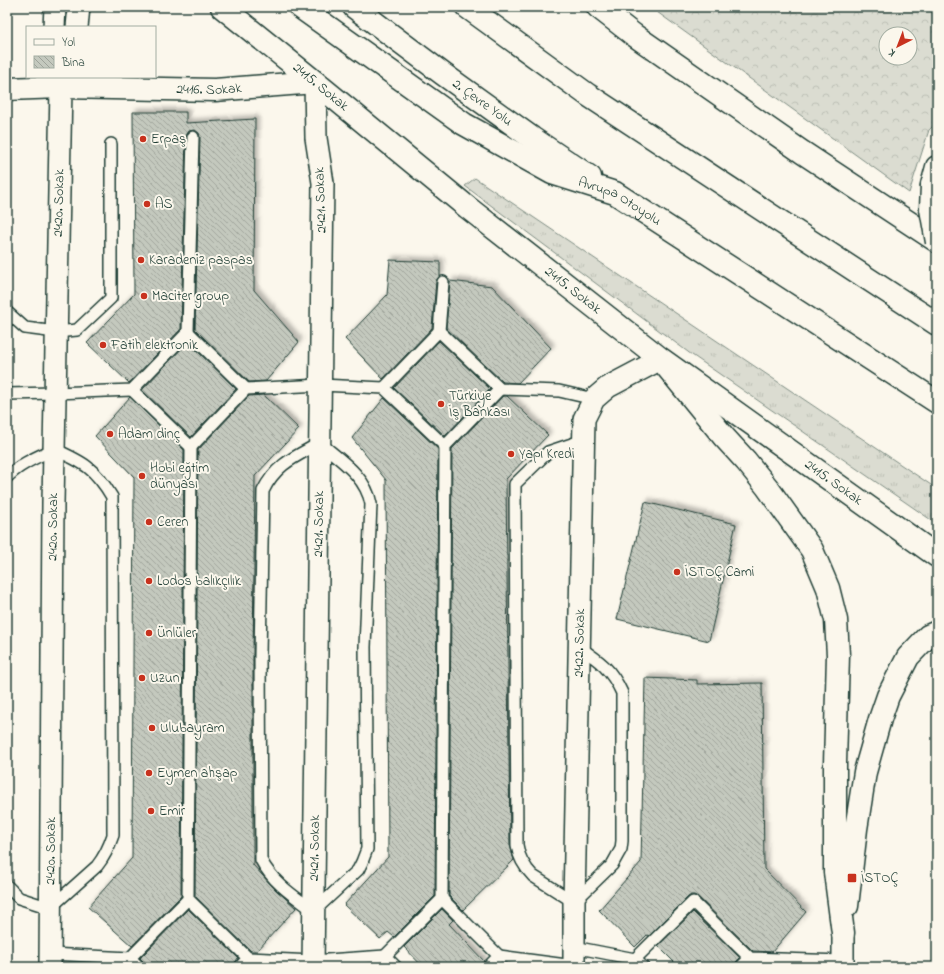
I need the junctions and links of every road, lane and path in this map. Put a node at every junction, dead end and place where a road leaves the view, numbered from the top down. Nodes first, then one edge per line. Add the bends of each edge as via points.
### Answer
1 (55, 7) edge
2 (79, 7) edge
3 (222, 7) edge
4 (300, 7) edge
5 (354, 7) edge
6 (467, 7) edge
7 (598, 7) edge
8 (54, 26) edge
9 (77, 26) edge
10 (62, 80) edge
11 (315, 82) junction
12 (7, 88) edge
13 (193, 137) dead end
14 (112, 144) dead end
15 (935, 176) edge
16 (615, 193) junction
17 (937, 242) edge
18 (443, 282) dead end
19 (7, 312) edge
20 (937, 324) edge
21 (439, 331) junction
22 (56, 332) junction
23 (188, 332) junction
24 (661, 359) junction
25 (321, 385) junction
26 (384, 388) junction
27 (246, 389) junction
28 (500, 389) junction
29 (132, 390) junction
30 (55, 393) junction
31 (7, 394) edge
32 (594, 400) junction
33 (937, 402) edge
34 (584, 440) junction
35 (320, 443) junction
36 (445, 446) junction
37 (190, 447) junction
38 (54, 449) junction
39 (7, 477) edge
40 (937, 556) edge
41 (937, 632) edge
42 (579, 647) junction
43 (7, 886) edge
44 (188, 899) junction
45 (442, 899) junction
46 (574, 902) junction
47 (50, 908) junction
48 (314, 911) junction
49 (844, 932) junction
50 (385, 956) junction
51 (499, 956) junction
52 (130, 958) junction
53 (248, 958) junction
54 (750, 958) junction
55 (574, 960) edge
56 (50, 961) edge
57 (639, 963) edge
58 (313, 964) edge
59 (843, 964) edge
60 (139, 967) edge
61 (240, 967) edge
62 (396, 967) edge
63 (488, 967) edge
64 (741, 967) edge

1 - 8 street
2 - 9 street
3 - 11 main road, 2415. Sokak
4 - 16 main road, Avrupa Otoyolu via 464,124 552,173
5 - 16 main road, 2. Çevre Yolu via 532,138
6 - 20 main road via 588,95
7 - 17 main road via 802,152
10 - 11 main road, 2416. Sokak via 215,90
10 - 12 main road, 2416. Sokak
10 - 22 street, 2420. Sokak
11 - 24 main road, 2415. Sokak via 467,207
11 - 25 street, 2421. Sokak via 316,138 324,183
13 - 23 lane
14 - 22 lane via 111,298 77,330
15 - 17 main road, bridge via 931,209
16 - 33 main road, Avrupa Otoyolu
18 - 21 lane
19 - 22 lane via 25,328
21 - 26 lane
21 - 28 lane
22 - 30 street, 2420. Sokak
23 - 27 lane
23 - 29 lane
24 - 32 street, 2422. Sokak via 608,387
24 - 40 main road, 2415. Sokak
24 - 49 main road via 767,486 812,550 828,588 836,620 838,655 835,872
25 - 26 lane
25 - 27 lane
25 - 35 street, 2421. Sokak
26 - 36 lane
27 - 37 lane
28 - 32 lane via 559,391
28 - 36 lane
29 - 30 lane
29 - 37 lane
30 - 31 lane
30 - 38 street, 2420. Sokak
32 - 34 street, 2422. Sokak via 584,419
34 - 42 street, 2422. Sokak
34 - 46 lane via 548,452 515,484 517,845 522,862 533,876
35 - 48 street, 2421. Sokak
35 - 48 lane via 357,475 370,496 371,504 365,647 368,849 358,870
35 - 48 lane via 283,465 274,473 263,491 260,648 261,860 266,870 282,887
36 - 45 lane
37 - 44 lane
38 - 39 lane via 26,462
38 - 47 street, 2420. Sokak
38 - 47 lane via 76,459 96,474 112,497 113,835 104,858
41 - 49 main road via 928,636 908,657 888,696 880,719 865,772
42 - 46 street, 2422. Sokak
42 - 46 lane via 610,672 622,693 622,840 621,849 612,865
43 - 47 lane via 20,898
44 - 52 lane
44 - 53 lane
45 - 50 lane
45 - 51 lane
46 - 55 street, 2422. Sokak
47 - 56 street, 2420. Sokak
48 - 58 street, 2421. Sokak
49 - 59 street
50 - 58 lane
50 - 62 lane
51 - 55 lane
51 - 63 lane
52 - 56 lane
52 - 60 lane
53 - 58 lane
53 - 61 lane
54 - 57 lane via 692,902
54 - 59 lane
54 - 64 lane
55 - 57 lane

